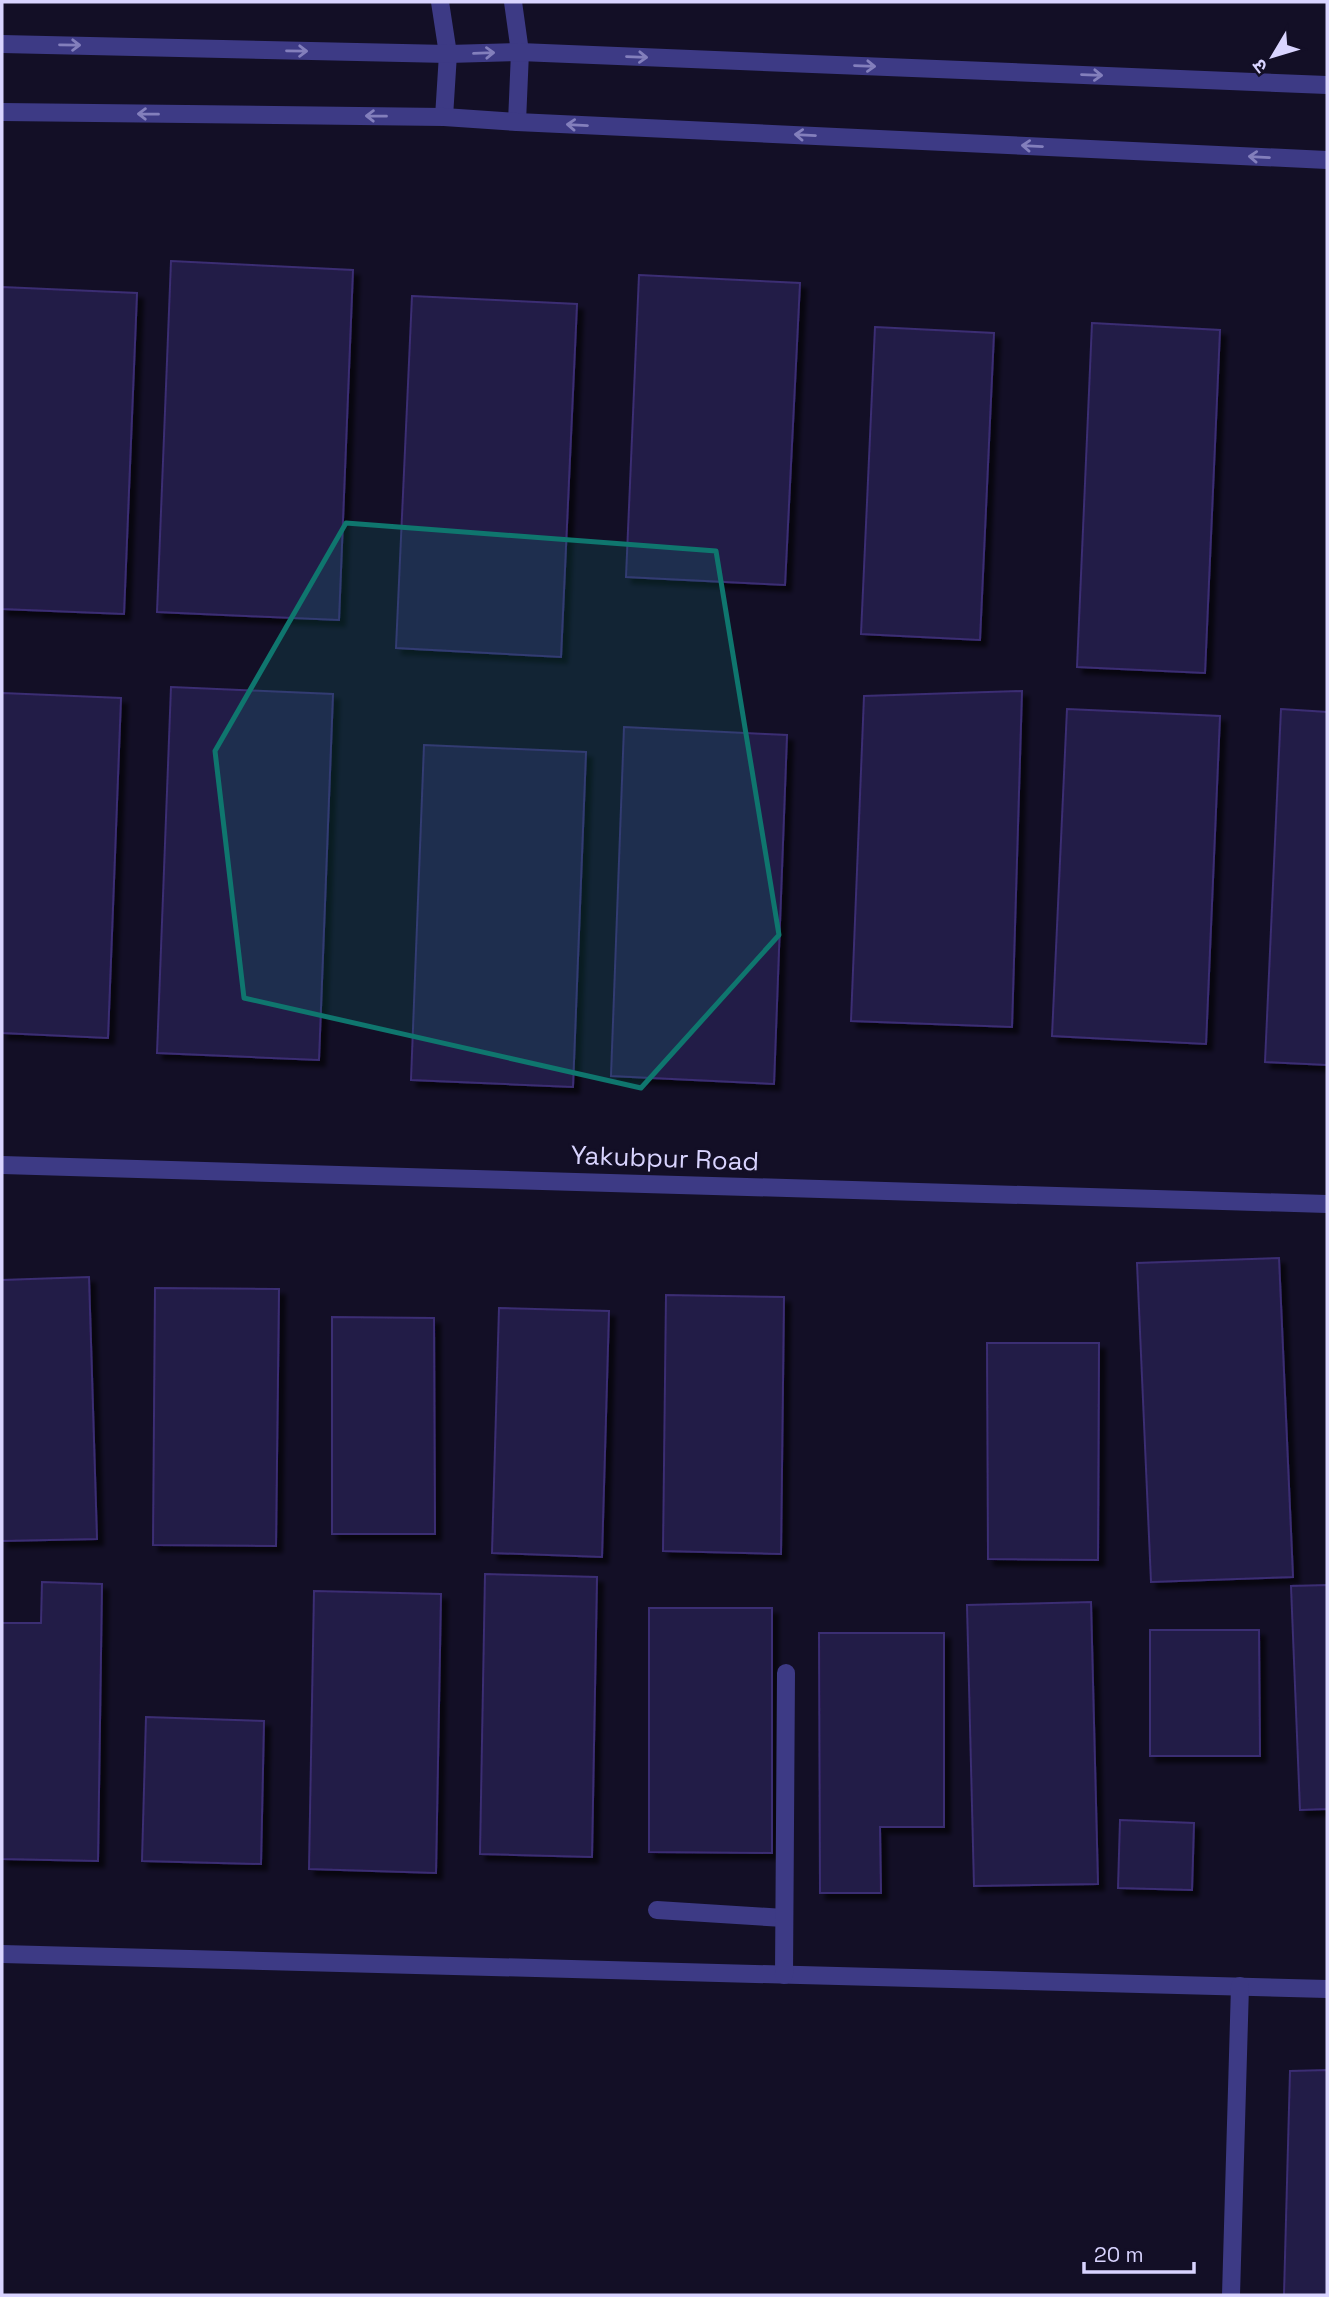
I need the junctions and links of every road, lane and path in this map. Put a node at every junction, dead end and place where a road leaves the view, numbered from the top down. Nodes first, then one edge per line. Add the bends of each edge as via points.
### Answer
1 (440, 2) edge
2 (513, 2) edge
3 (2, 44) edge
4 (520, 52) junction
5 (447, 54) junction
6 (1327, 85) edge
7 (2, 112) edge
8 (444, 117) junction
9 (517, 122) junction
10 (1327, 160) edge
11 (2, 1165) edge
12 (1327, 1204) edge
13 (786, 1673) dead end
14 (657, 1910) dead end
15 (784, 1918) junction
16 (2, 1954) edge
17 (784, 1975) junction
18 (1240, 1986) junction
19 (1327, 1989) edge
20 (1231, 2295) edge

1 - 5 street
2 - 4 street
3 -> 5 street
5 -> 4 street
4 -> 6 street
4 - 9 street
5 - 8 street
8 -> 7 street
8 - 9 street
10 -> 9 street
11 - 12 street, Yakubpur Road
13 - 15 street
14 - 15 street
15 - 17 street
16 - 17 street
17 - 18 street
18 - 19 street
18 - 20 street

